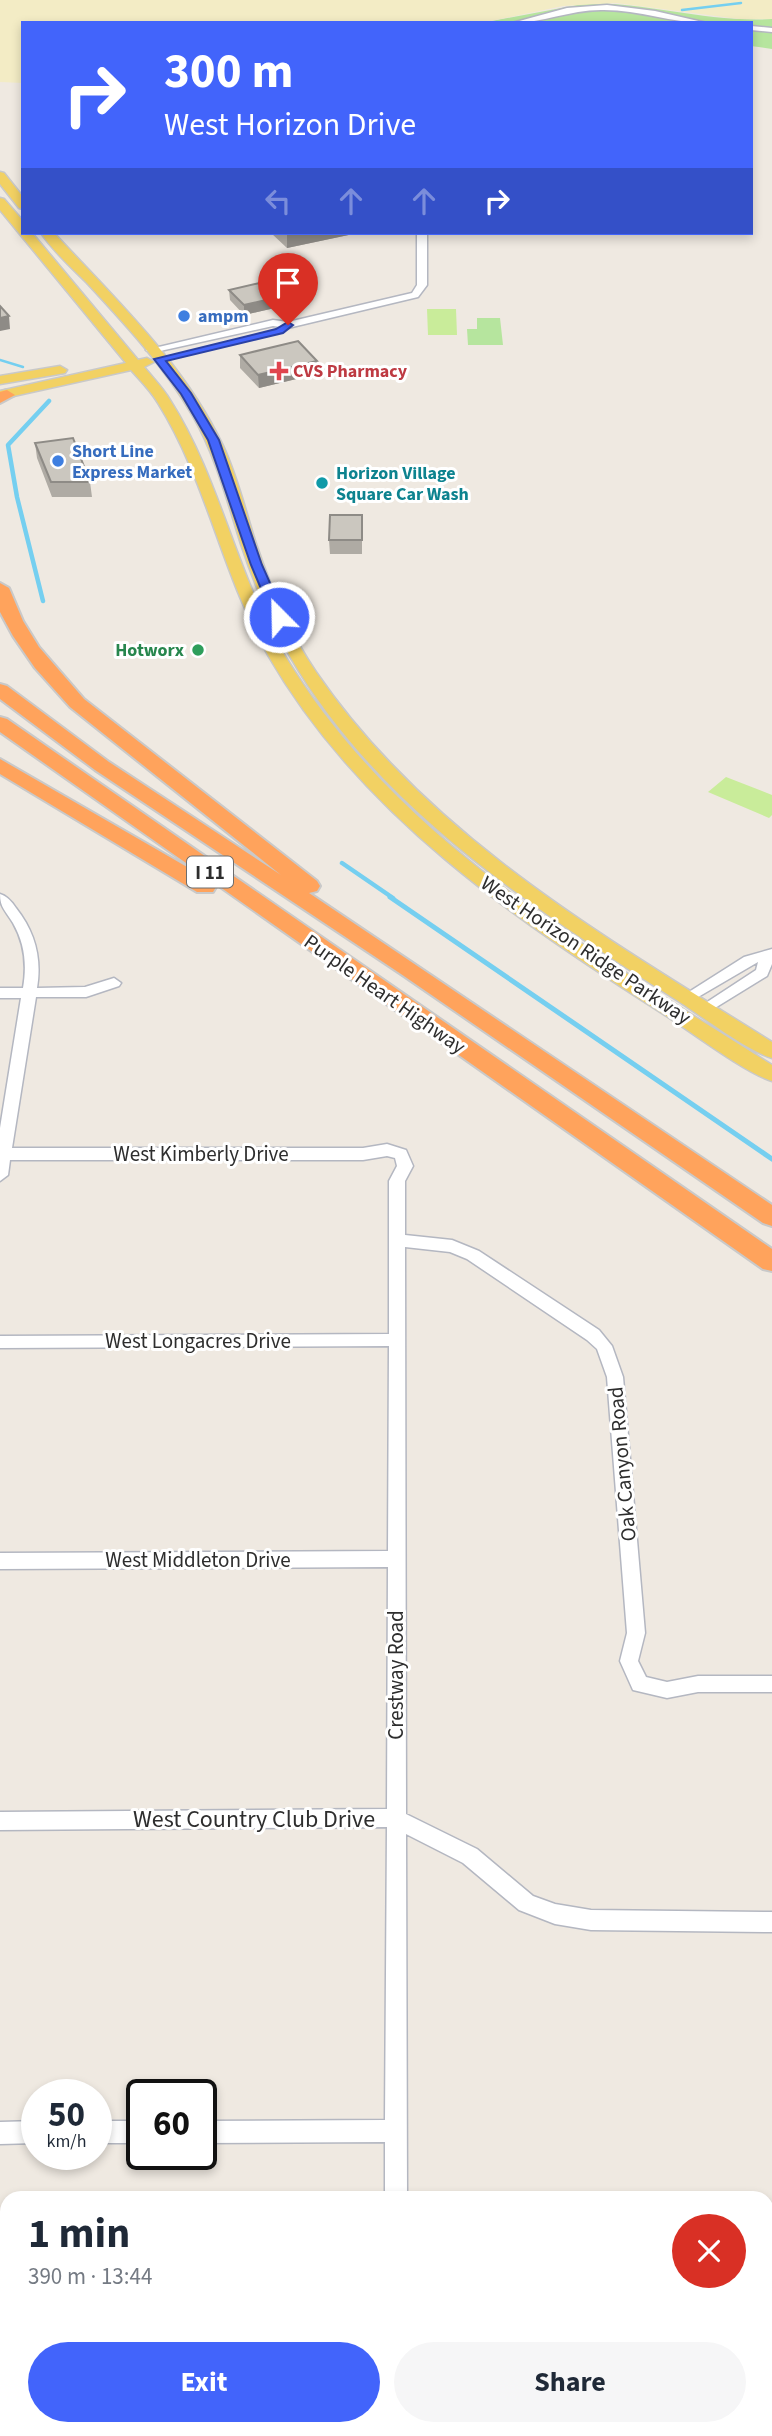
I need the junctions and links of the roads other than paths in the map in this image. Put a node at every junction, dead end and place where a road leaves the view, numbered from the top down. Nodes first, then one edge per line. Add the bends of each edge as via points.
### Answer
1 (524, 21) edge
2 (694, 21) edge
3 (753, 29) edge
4 (772, 30) edge
5 (0, 176) edge
6 (0, 202) edge
7 (21, 202) edge
8 (21, 227) edge
9 (28, 235) edge
10 (48, 235) edge
11 (422, 235) edge
12 (155, 355) junction
13 (131, 360) junction
14 (2, 392) edge
15 (237, 503) junction
16 (214, 506) junction
17 (0, 588) edge
18 (272, 602) junction
19 (253, 605) junction
20 (0, 690) edge
21 (298, 690) junction
22 (341, 716) junction
23 (0, 723) edge
24 (0, 765) edge
25 (449, 827) junction
26 (428, 835) junction
27 (0, 898) edge
28 (583, 952) junction
29 (770, 957) edge
30 (409, 969) junction
31 (114, 983) dead end
32 (0, 993) edge
33 (29, 993) junction
34 (697, 1003) junction
35 (420, 1018) junction
36 (772, 1051) edge
37 (772, 1074) edge
38 (2, 1154) edge
39 (401, 1154) joint
40 (0, 1175) edge
41 (772, 1217) edge
42 (397, 1240) junction
43 (772, 1262) edge
44 (397, 1340) junction
45 (0, 1342) edge
46 (397, 1559) junction
47 (0, 1561) edge
48 (772, 1684) edge
49 (396, 1818) junction
50 (0, 1821) edge
51 (772, 1922) edge
52 (395, 2131) junction
53 (21, 2132) edge
54 (217, 2132) edge
55 (0, 2133) edge
56 (396, 2191) edge

1 - 2 street via 602,8 639,9
3 - 4 street
5 - 7 main road
6 - 8 main road, West Horizon Ridge Parkway
9 - 13 main road, West Horizon Ridge Parkway
10 - 12 main road, West Horizon Ridge Parkway
11 - 12 street via 422,285 415,295 279,331
12 - 13 main road
12 - 15 main road, West Horizon Ridge Parkway via 186,393 214,440
13 - 14 main road
13 - 16 main road, West Horizon Ridge Parkway via 182,429
15 - 16 main road
15 - 18 main road, West Horizon Ridge Parkway
16 - 19 main road, West Horizon Ridge Parkway
17 - 30 highway via 15,629 77,703
18 - 19 main road
18 - 22 main road, West Horizon Ridge Parkway via 303,665
19 - 21 main road, West Horizon Ridge Parkway
20 - 30 highway, Purple Heart Highway / I 11 via 102,766
21 - 22 main road via 311,695 326,715
21 - 26 main road, West Horizon Ridge Parkway via 343,749
22 - 25 main road, West Horizon Ridge Parkway via 387,770
23 - 35 highway, Purple Heart Highway / I 11
24 - 35 highway
25 - 26 main road
25 - 34 main road, West Horizon Ridge Parkway via 545,904
26 - 28 main road, West Horizon Ridge Parkway via 491,887
27 - 33 street via 28,938 33,970
28 - 34 main road via 608,960 684,1007 697,1010
28 - 37 main road, West Horizon Ridge Parkway
29 - 34 street via 762,972
30 - 41 highway, Purple Heart Highway / I 11
31 - 33 street via 86,992
32 - 33 street
33 - 38 street
34 - 36 main road, West Horizon Ridge Parkway
35 - 43 highway, Purple Heart Highway / I 11
38 - 39 street, West Kimberly Drive via 363,1154 387,1150
38 - 40 street
39 - 42 street, Crestway Road via 405,1166 397,1181
42 - 44 street, Crestway Road
42 - 48 street, Oak Canyon Road via 452,1246 473,1255 604,1346 615,1377 635,1620 629,1661 640,1684 667,1690 698,1684
44 - 45 street, West Longacres Drive
44 - 46 street, Crestway Road
46 - 47 street, West Middleton Drive
46 - 49 street, Crestway Road
49 - 50 street, West Country Club Drive
49 - 51 street, West Country Club Drive via 470,1856 526,1903 555,1914 591,1920
49 - 52 street, Crestway Road
52 - 54 street
52 - 56 street, Crestway Road
53 - 55 street

